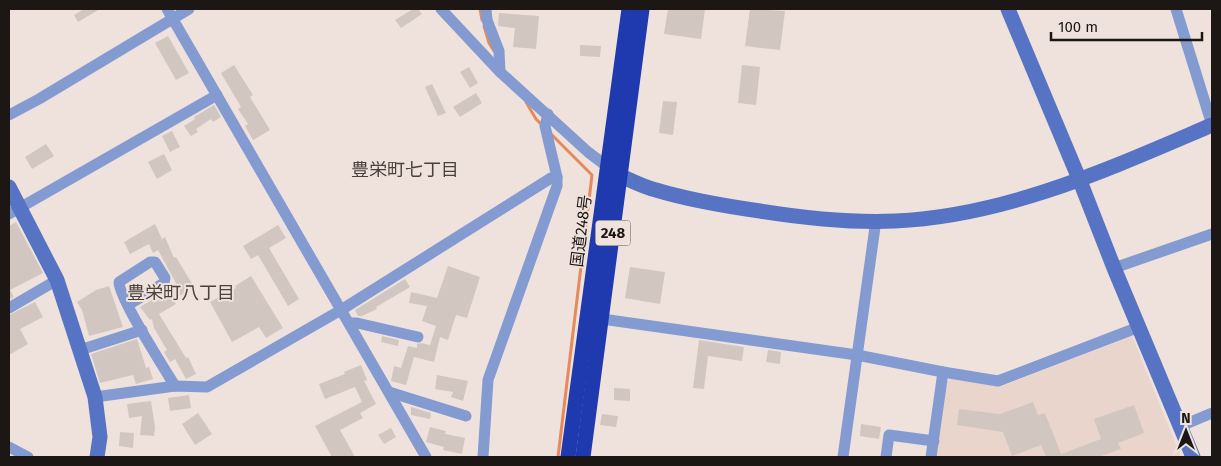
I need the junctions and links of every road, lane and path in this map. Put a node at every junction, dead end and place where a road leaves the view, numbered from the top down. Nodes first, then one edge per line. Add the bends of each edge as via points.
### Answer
1 (189, 9) edge
2 (441, 9) edge
3 (486, 9) edge
4 (629, 9) edge
5 (642, 9) edge
6 (1008, 9) edge
7 (1176, 9) edge
8 (170, 14) edge
9 (500, 72) junction
10 (217, 95) junction
11 (548, 114) junction
12 (9, 115) edge
13 (1212, 125) edge
14 (606, 166) junction
15 (621, 176) junction
16 (557, 177) junction
17 (1080, 181) junction
18 (9, 187) edge
19 (15, 210) edge
20 (876, 220) junction
21 (1212, 234) edge
22 (1114, 268) junction
23 (57, 280) junction
24 (128, 305) dead end
25 (9, 308) edge
26 (341, 310) junction
27 (602, 319) junction
28 (349, 323) junction
29 (1139, 327) junction
30 (142, 330) junction
31 (418, 337) dead end
32 (80, 350) junction
33 (857, 355) junction
34 (943, 372) junction
35 (175, 386) junction
36 (389, 392) junction
37 (95, 397) junction
38 (1212, 413) edge
39 (466, 416) dead end
40 (1181, 426) junction
41 (934, 441) junction
42 (9, 447) edge
43 (28, 457) edge
44 (97, 457) edge
45 (425, 457) edge
46 (484, 457) edge
47 (568, 457) edge
48 (583, 457) edge
49 (843, 457) edge
50 (886, 457) edge
51 (932, 457) edge
52 (1193, 457) edge

1 - 8 street
2 - 9 street
3 - 9 street via 499,51
4 - 14 highway, 国道248号 / 248
5 - 15 highway, 国道248号 / 248
6 - 17 street
7 - 13 street
8 - 10 street
8 - 12 street
9 - 11 street
10 - 19 street
10 - 26 street
11 - 14 street
11 - 16 street via 545,126
13 - 17 street
14 - 15 street
14 - 47 highway, 国道248号 / 248
15 - 20 street via 655,190 738,208 825,219
15 - 27 highway, 国道248号 / 248
16 - 26 street
16 - 46 street via 488,380
17 - 20 street via 957,214
17 - 22 street
18 - 19 street
19 - 23 street
20 - 33 street
21 - 22 street
22 - 29 street
23 - 25 street
23 - 32 street
24 - 30 street
26 - 28 street
26 - 35 street via 207,387
27 - 33 street
27 - 48 highway, 国道248号 / 248
28 - 31 street
28 - 36 street
29 - 34 street via 1002,381
29 - 40 street
30 - 32 street
30 - 35 street
32 - 37 street
33 - 34 street
33 - 49 street
34 - 41 street
35 - 37 street
36 - 39 street
36 - 45 street
37 - 44 street via 100,437
38 - 40 street
40 - 52 street
41 - 50 street via 889,435
41 - 51 street
42 - 43 street

